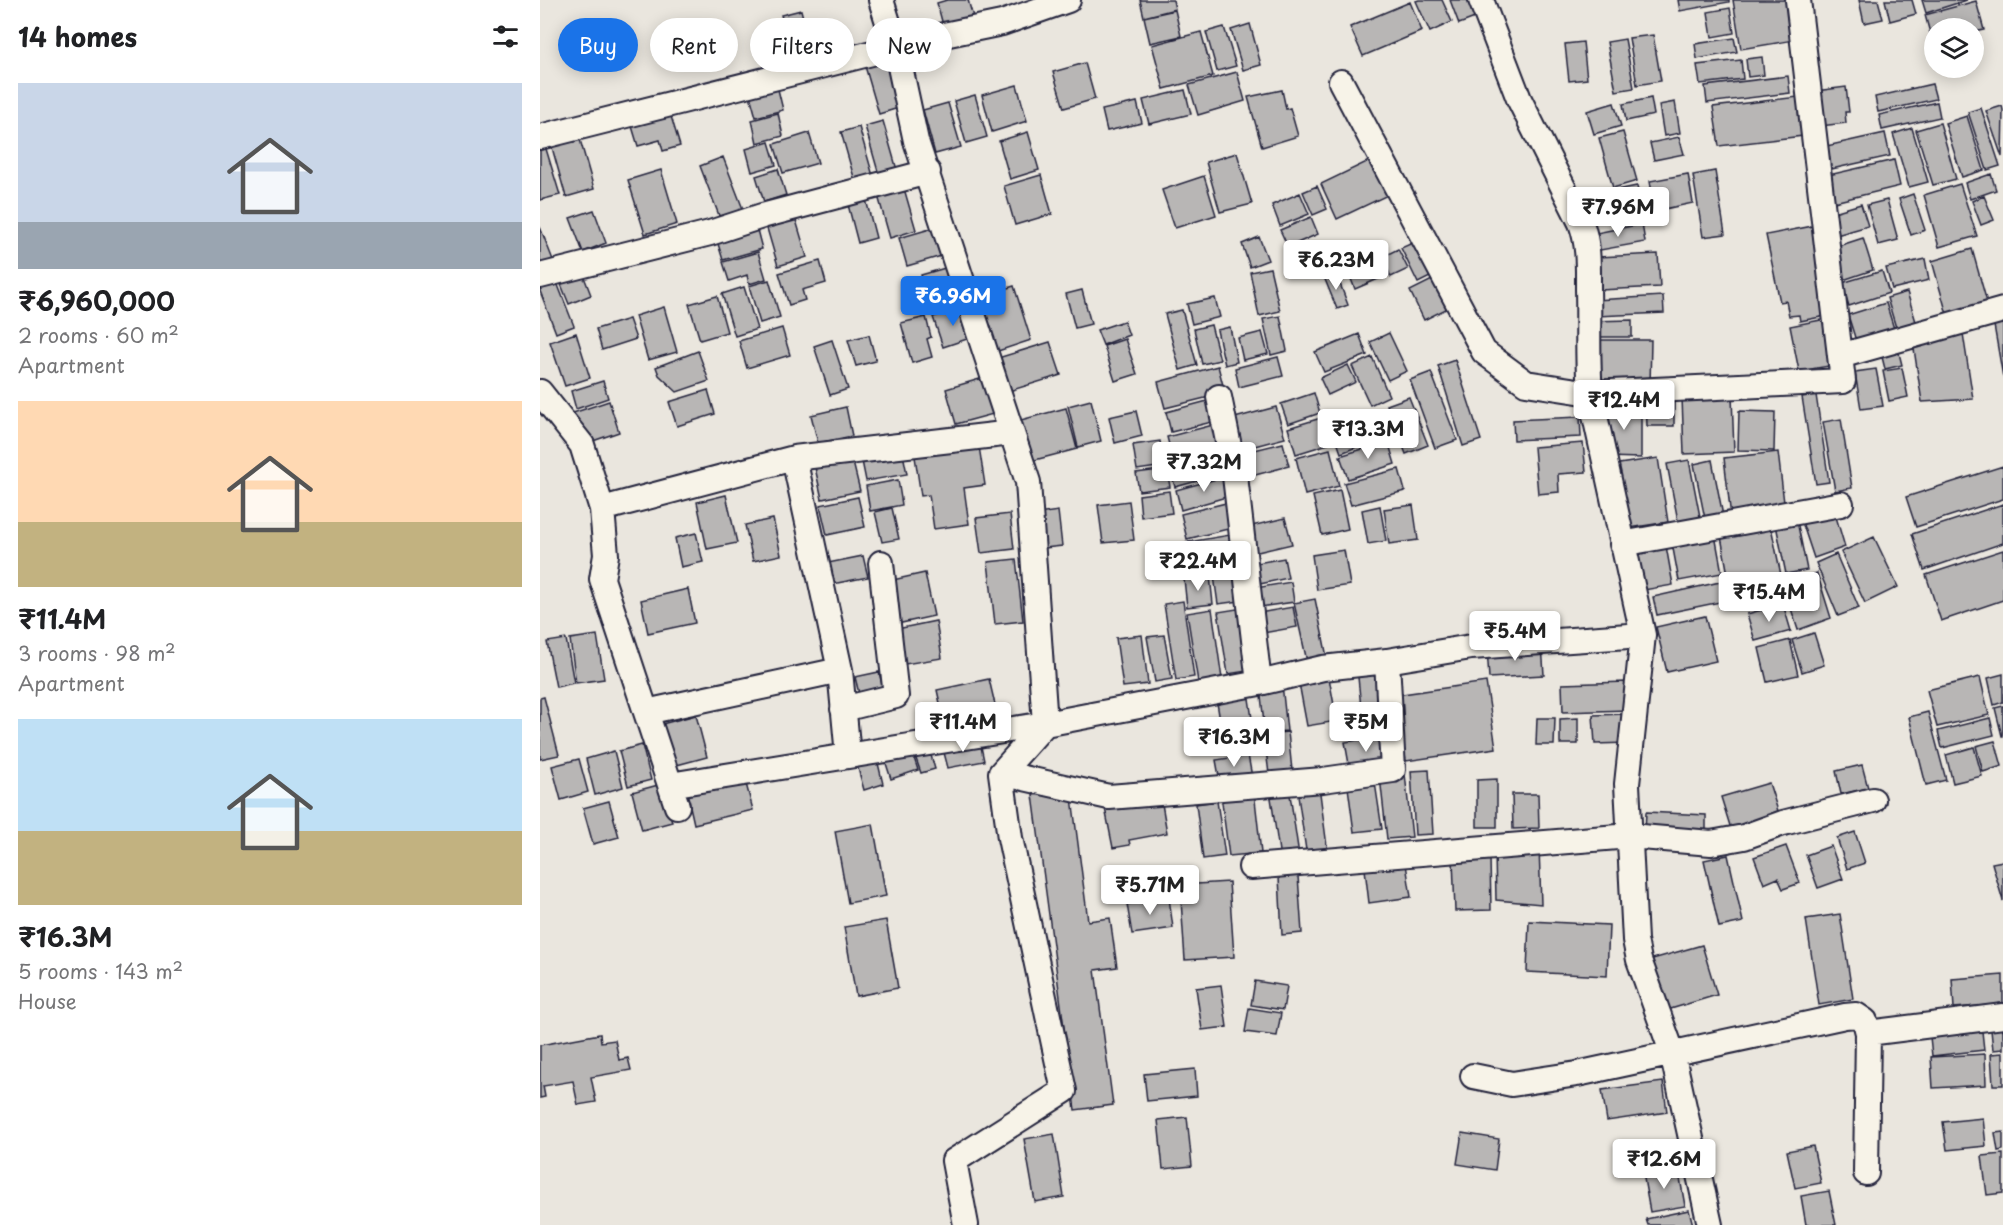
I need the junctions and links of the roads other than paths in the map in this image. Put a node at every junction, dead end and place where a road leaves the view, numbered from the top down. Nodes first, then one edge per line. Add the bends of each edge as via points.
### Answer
1 (881, 0) edge
2 (1068, 0) edge
3 (1481, 0) edge
4 (1798, 0) edge
5 (887, 18) edge
6 (952, 33) edge
7 (866, 56) edge
8 (901, 72) edge
9 (1341, 82) dead end
10 (540, 137) edge
11 (928, 172) junction
12 (540, 276) edge
13 (2003, 310) edge
14 (1840, 356) junction
15 (540, 392) edge
16 (1590, 393) junction
17 (1219, 397) dead end
18 (1012, 433) junction
19 (794, 458) junction
20 (1841, 504) dead end
21 (602, 509) junction
22 (1622, 544) junction
23 (881, 563) dead end
24 (1643, 634) junction
25 (1387, 661) junction
26 (840, 670) junction
27 (1259, 683) junction
28 (843, 709) junction
29 (646, 712) junction
30 (1046, 724) junction
31 (848, 756) junction
32 (1001, 773) junction
33 (1873, 800) dead end
34 (1630, 836) junction
35 (1251, 867) dead end
36 (2003, 1016) edge
37 (1868, 1033) junction
38 (1672, 1053) junction
39 (1473, 1076) dead end
40 (1866, 1173) dead end
41 (966, 1225) edge
42 (1710, 1225) edge

1 - 5 street
2 - 6 street via 1002,23
3 - 16 street via 1519,99 1588,244
4 - 14 street
7 - 10 street
8 - 11 street via 916,141
9 - 16 street via 1484,352 1526,383
11 - 12 street
11 - 18 street
13 - 14 street
14 - 16 street via 1843,381
15 - 21 street via 582,445
16 - 22 street
17 - 27 street via 1235,476
18 - 19 street
18 - 30 street via 1028,482
19 - 21 street
19 - 26 street
20 - 22 street
21 - 29 street via 606,555 602,579
22 - 24 street
23 - 28 street via 896,696
24 - 25 street via 1471,647
24 - 34 street via 1627,784
25 - 27 street via 1323,668
25 - 32 street via 1393,770 1323,780 1109,797
26 - 28 street
26 - 29 street
27 - 30 street
28 - 31 street
29 - 31 street via 673,795
30 - 31 street
30 - 32 street
32 - 41 street via 1010,838 1064,1091 954,1161
33 - 34 street via 1711,843
34 - 35 street
34 - 38 street via 1635,940
36 - 37 street
37 - 38 street via 1865,1021 1856,1015 1845,1016
37 - 40 street
38 - 39 street via 1512,1084
38 - 42 street

